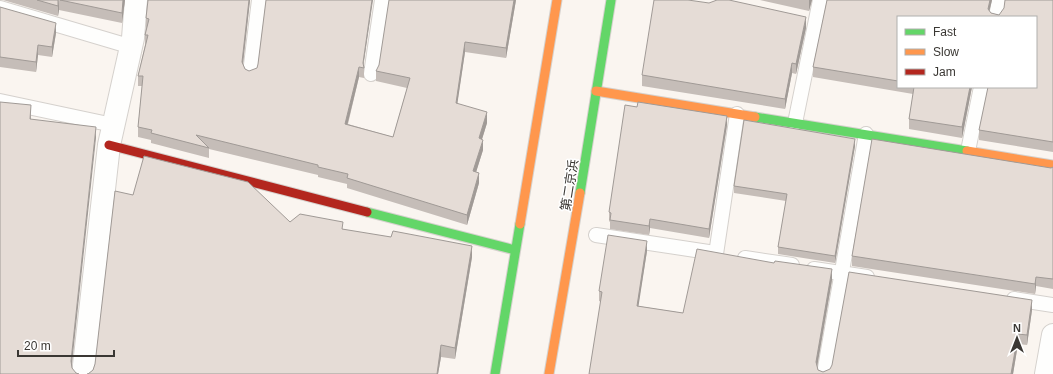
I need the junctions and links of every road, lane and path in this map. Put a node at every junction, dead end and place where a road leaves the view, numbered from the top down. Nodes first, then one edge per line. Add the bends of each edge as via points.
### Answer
1 (136, 0) edge
2 (259, 0) edge
3 (382, 0) edge
4 (557, 0) edge
5 (611, 0) edge
6 (820, 0) edge
7 (999, 0) edge
8 (0, 8) edge
9 (996, 16) edge
10 (799, 17) edge
11 (815, 21) junction
12 (132, 47) junction
13 (250, 73) edge
14 (371, 74) dead end
15 (981, 88) edge
16 (596, 91) junction
17 (0, 101) edge
18 (737, 114) junction
19 (795, 123) junction
20 (866, 134) junction
21 (111, 135) junction
22 (968, 151) junction
23 (1053, 165) edge
24 (596, 235) dead end
25 (515, 250) junction
26 (716, 254) junction
27 (842, 273) junction
28 (882, 279) edge
29 (998, 297) edge
30 (1053, 305) edge
31 (1053, 335) edge
32 (83, 374) edge
33 (494, 374) edge
34 (548, 374) edge
35 (824, 374) edge
36 (1046, 374) edge

1 - 12 street
2 - 13 lane
3 - 14 lane
4 - 25 main road
5 - 16 main road, 第二京浜
6 - 11 lane
7 - 9 lane
8 - 12 lane
10 - 11 lane
11 - 19 lane
12 - 21 street
15 - 22 lane
16 - 18 main road
16 - 34 main road, 第二京浜 via 574,234
17 - 21 lane
18 - 19 main road
18 - 26 lane
19 - 20 main road
20 - 22 main road
20 - 27 lane
21 - 25 main road
21 - 32 street
22 - 23 main road
24 - 26 lane
25 - 33 main road
26 - 27 lane
27 - 28 lane
27 - 35 lane
29 - 30 lane
31 - 36 street

